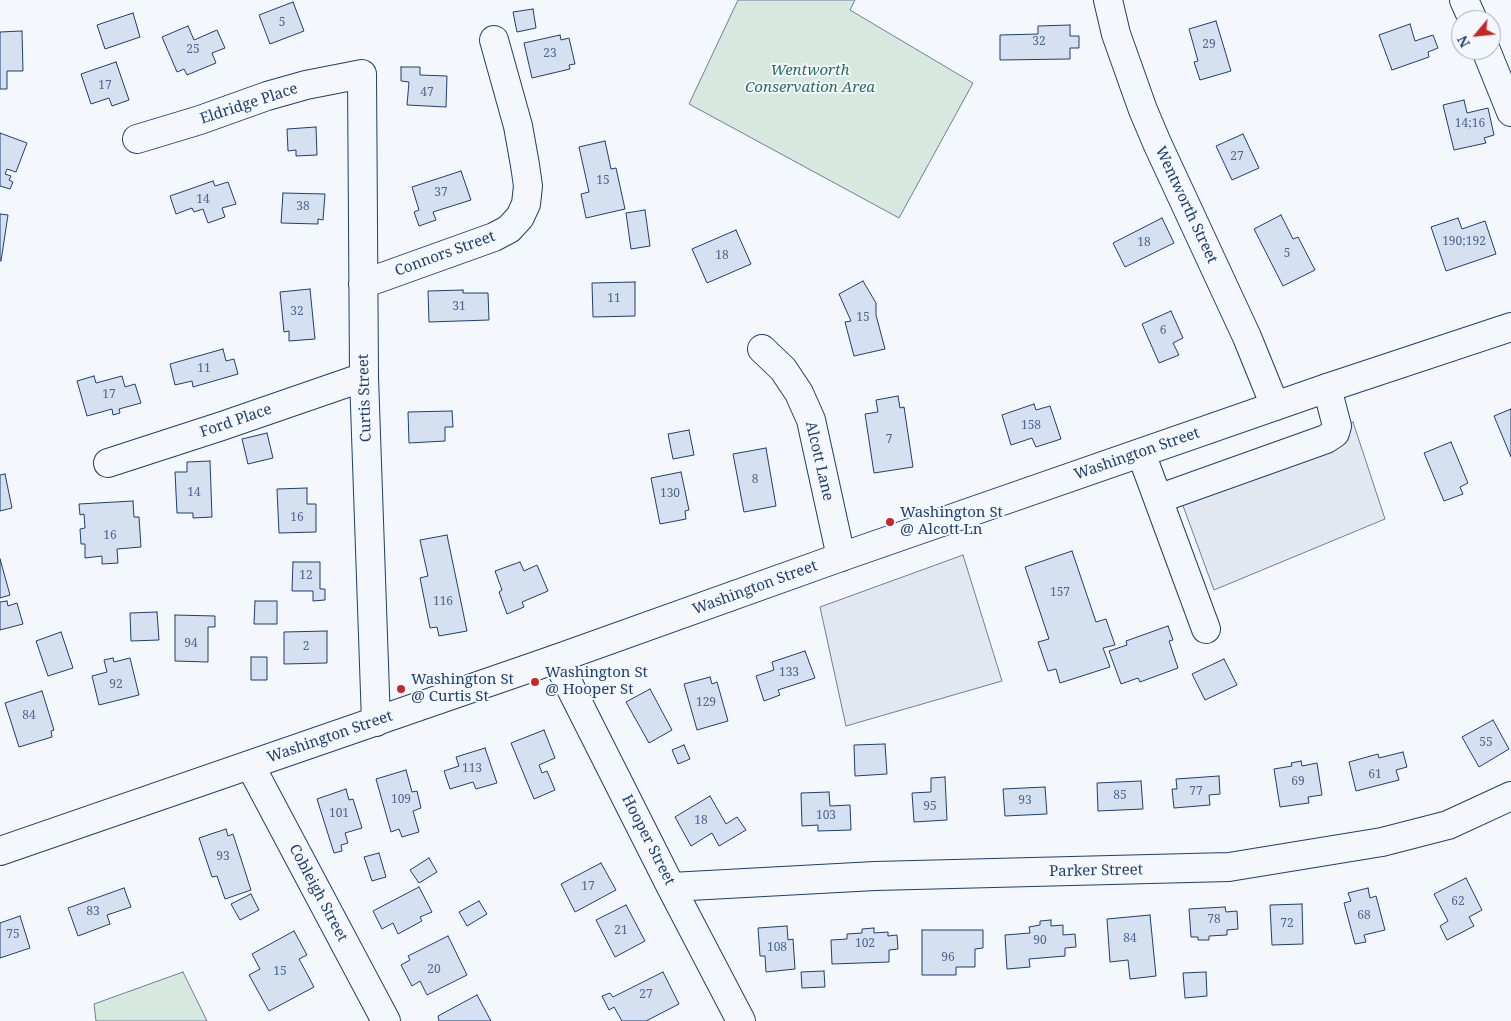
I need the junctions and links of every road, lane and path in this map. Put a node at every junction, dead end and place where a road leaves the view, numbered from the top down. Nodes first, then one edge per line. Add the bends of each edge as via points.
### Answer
1 (1108, 0) edge
2 (494, 40) dead end
3 (1490, 60) edge
4 (362, 74) joint
5 (1511, 112) edge
6 (137, 139) dead end
7 (363, 284) junction
8 (1511, 327) edge
9 (762, 349) dead end
10 (364, 377) junction
11 (1327, 388) junction
12 (1275, 406) junction
13 (1141, 453) junction
14 (108, 463) dead end
15 (1158, 499) junction
16 (841, 557) junction
17 (1206, 629) dead end
18 (556, 659) junction
19 (376, 722) junction
20 (250, 765) junction
21 (1511, 796) edge
22 (0, 850) edge
23 (671, 887) junction
24 (386, 1021) edge
25 (741, 1021) edge

1 - 12 street, Wentworth Street via 1116,34 1143,110 1244,329
2 - 7 street, Connors Street via 518,126 525,165 528,186 526,204 520,217 494,237
3 - 5 street
4 - 6 street, Eldridge Place via 267,96
4 - 7 street, Curtis Street
7 - 10 street, Curtis Street
8 - 11 street, Washington Street
9 - 16 street, Alcott Lane via 783,369 812,420
10 - 14 street, Ford Place
10 - 19 street, Curtis Street
11 - 12 street, Washington Street
11 - 15 street via 1337,426 1335,433 1326,439
12 - 13 street, Washington Street
13 - 15 street
13 - 16 street, Washington Street
15 - 17 street
16 - 18 street, Washington Street
18 - 19 street, Washington Street
18 - 23 street, Hooper Street
19 - 20 street, Washington Street
20 - 22 street, Washington Street
20 - 24 street, Cobleigh Street
21 - 23 street, Parker Street via 1448,825 1382,842 1229,867 875,876
23 - 25 street, Hooper Street

